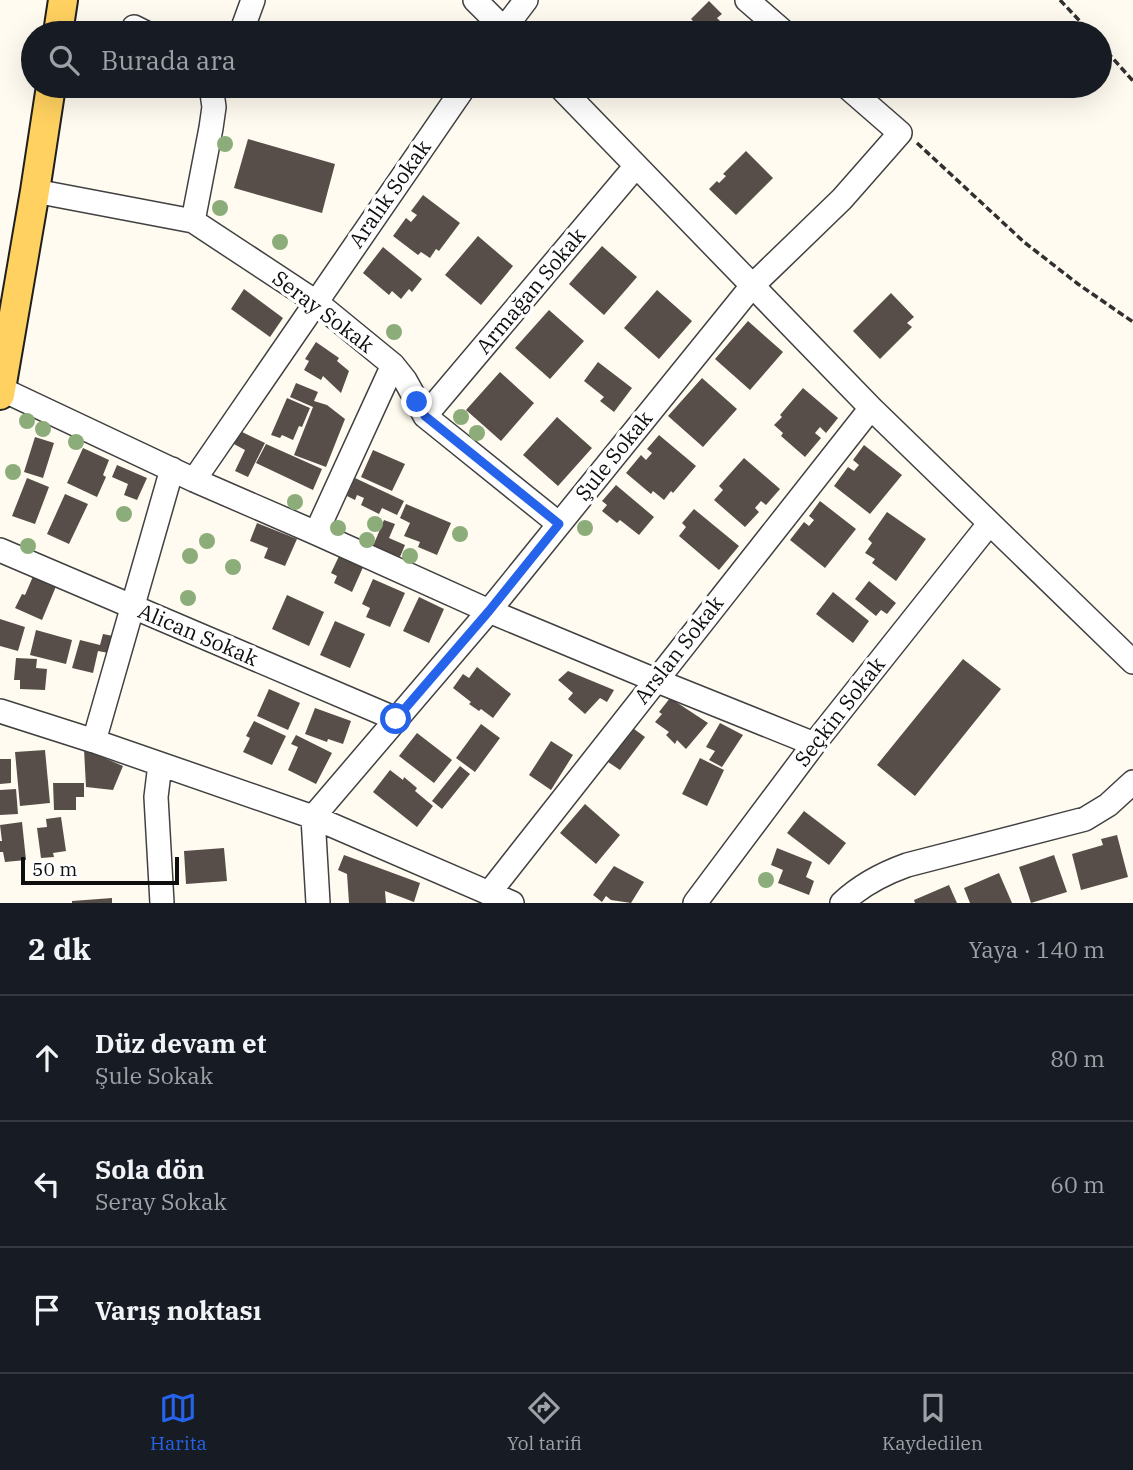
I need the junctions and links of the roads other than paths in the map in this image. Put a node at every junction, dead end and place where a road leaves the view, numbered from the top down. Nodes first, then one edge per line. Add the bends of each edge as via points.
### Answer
1 (63, 0) edge
2 (253, 0) edge
3 (475, 0) edge
4 (526, 0) edge
5 (747, 0) edge
6 (60, 21) edge
7 (245, 21) edge
8 (494, 21) edge
9 (512, 21) edge
10 (771, 21) edge
11 (49, 98) edge
12 (214, 98) edge
13 (457, 98) edge
14 (571, 98) edge
15 (860, 98) edge
16 (636, 166) junction
17 (35, 191) junction
18 (193, 221) junction
19 (751, 286) junction
20 (316, 302) junction
21 (393, 365) junction
22 (1, 392) edge
23 (871, 408) junction
24 (425, 416) junction
25 (172, 469) junction
26 (194, 480) junction
27 (559, 524) junction
28 (989, 524) junction
29 (316, 533) junction
30 (0, 550) edge
31 (132, 607) junction
32 (489, 611) junction
33 (1133, 662) edge
34 (655, 680) junction
35 (0, 711) edge
36 (396, 719) junction
37 (94, 741) junction
38 (814, 744) junction
39 (160, 764) junction
40 (1133, 782) edge
41 (313, 817) junction
42 (489, 893) junction
43 (162, 903) edge
44 (318, 903) edge
45 (512, 903) edge
46 (695, 903) edge
47 (842, 903) edge

1 - 6 main road
2 - 7 street
3 - 8 street
4 - 9 street
5 - 10 street
11 - 17 main road
12 - 18 street
13 - 20 street, Aralık Sokak
14 - 16 street
15 - 19 street, Şule Sokak via 900,133 842,199
16 - 19 street
16 - 24 street, Armağan Sokak
17 - 18 street, Seray Sokak
17 - 22 main road
18 - 20 street, Seray Sokak
19 - 23 street
19 - 27 street, Şule Sokak
20 - 21 street, Seray Sokak
20 - 26 street, Aralık Sokak
21 - 24 street, Seray Sokak
21 - 29 street
22 - 25 street
23 - 28 street
23 - 34 street, Arslan Sokak
24 - 27 street, Seray Sokak
25 - 26 street
25 - 31 street
26 - 29 street
27 - 32 street, Şule Sokak
28 - 33 street
28 - 38 street, Seçkin Sokak
29 - 32 street
30 - 31 street, Alican Sokak
31 - 36 street, Alican Sokak
31 - 37 street
32 - 34 street
32 - 36 street, Şule Sokak
34 - 38 street
34 - 42 street, Arslan Sokak
35 - 37 street
36 - 41 street, Şule Sokak
37 - 39 street
38 - 46 street, Seçkin Sokak
39 - 41 street
39 - 43 street via 156,797
40 - 47 street via 1084,819 907,865 865,884
41 - 42 street
41 - 44 street
42 - 45 street

